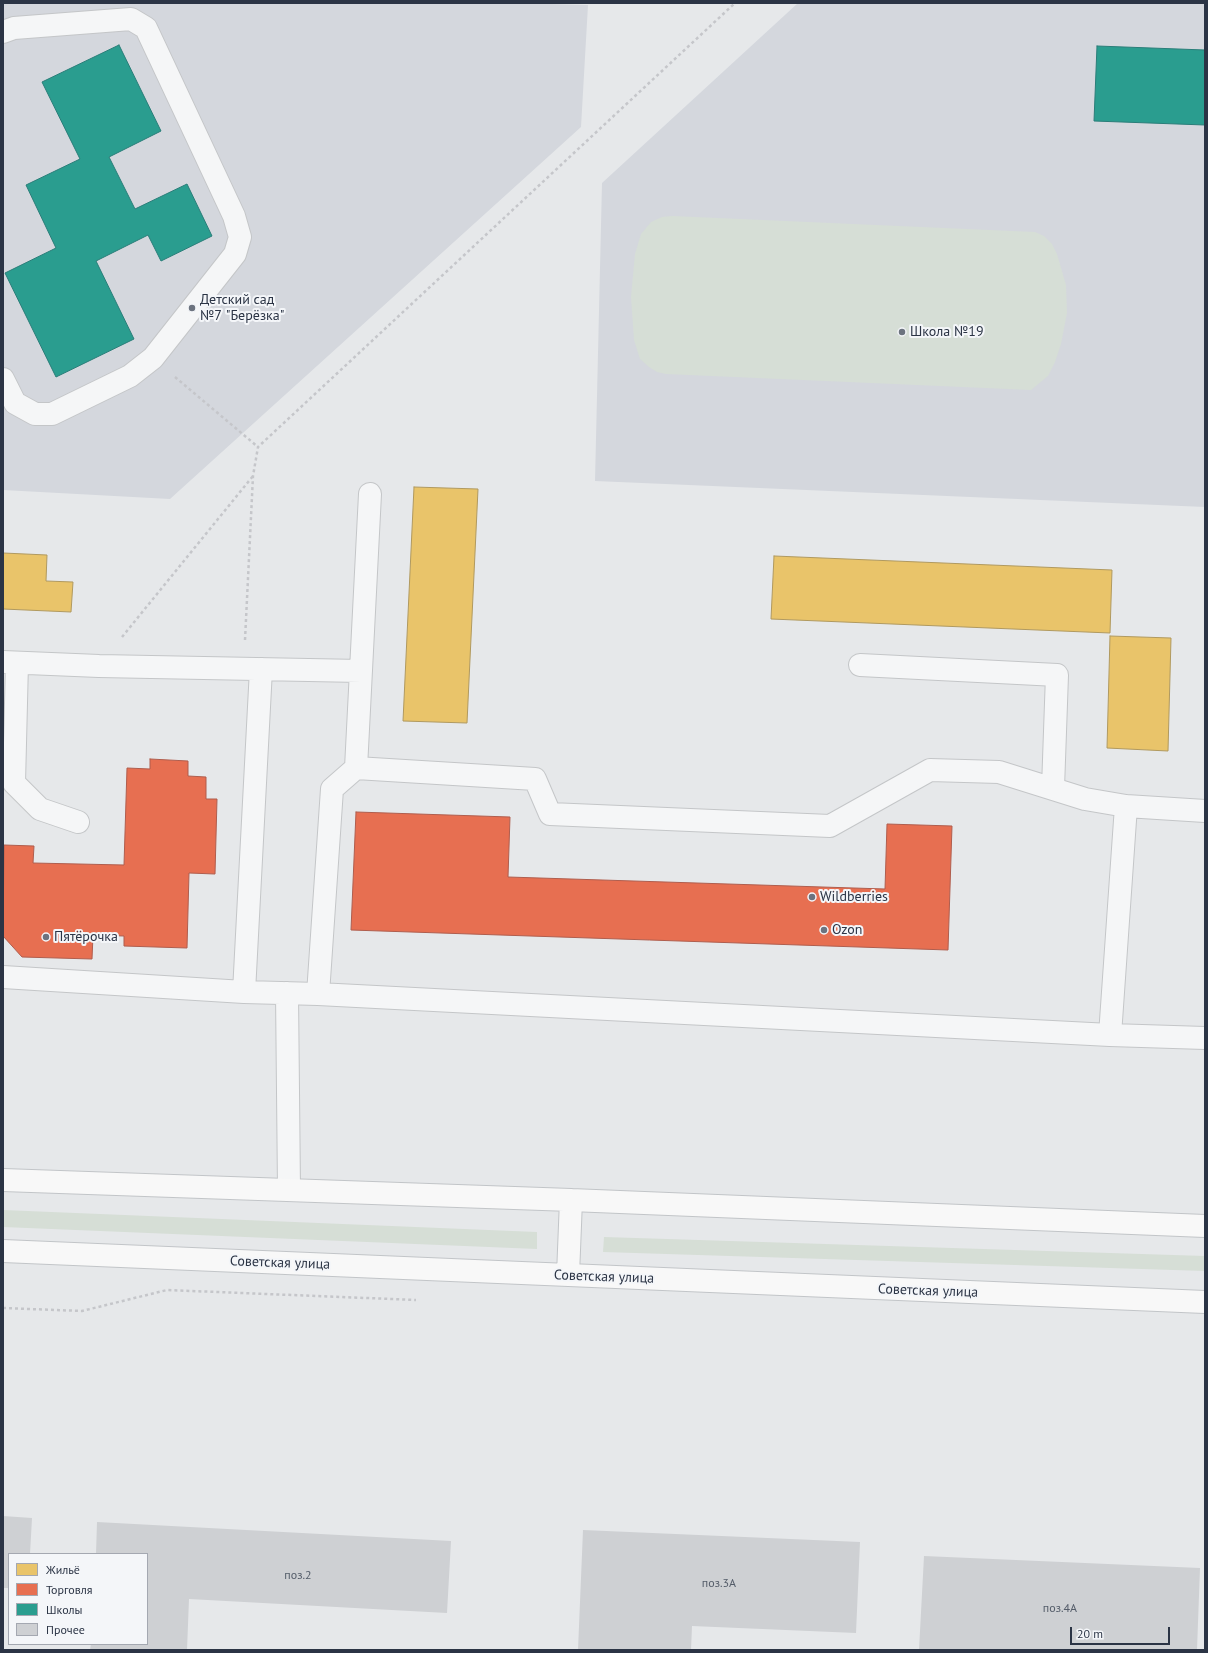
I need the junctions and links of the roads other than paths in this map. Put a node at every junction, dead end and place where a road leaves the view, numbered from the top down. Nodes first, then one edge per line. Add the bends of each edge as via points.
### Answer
1 (3, 32) edge
2 (3, 379) edge
3 (370, 494) dead end
4 (10, 662) edge
5 (860, 665) dead end
6 (252, 669) junction
7 (361, 671) junction
8 (356, 768) junction
9 (1053, 788) junction
10 (1126, 806) junction
11 (1205, 811) edge
12 (78, 822) dead end
13 (3, 977) edge
14 (244, 992) junction
15 (287, 993) junction
16 (318, 994) junction
17 (1110, 1035) junction
18 (1205, 1038) edge
19 (3, 1180) edge
20 (289, 1190) junction
21 (571, 1200) junction
22 (1205, 1226) edge
23 (3, 1251) edge
24 (568, 1275) junction
25 (1205, 1302) edge

1 - 2 lane via 14,28 131,19 146,28 234,216 240,237 235,254 153,358 130,376 52,414 35,414 14,403
3 - 7 lane
4 - 6 lane
4 - 12 lane via 14,783 40,808
5 - 9 lane via 1057,675
6 - 7 lane
6 - 14 lane
7 - 8 lane
8 - 9 lane via 535,779 550,814 830,826 930,770 999,772
8 - 16 lane via 332,789
9 - 10 lane via 1085,800
10 - 11 lane
10 - 17 lane
13 - 14 lane
14 - 15 lane
15 - 16 lane
15 - 20 lane
16 - 17 lane
17 - 18 lane
19 - 20 main road
20 - 21 main road
21 - 22 main road
21 - 24 main road
23 - 24 main road, Советская улица
24 - 25 main road, Советская улица

